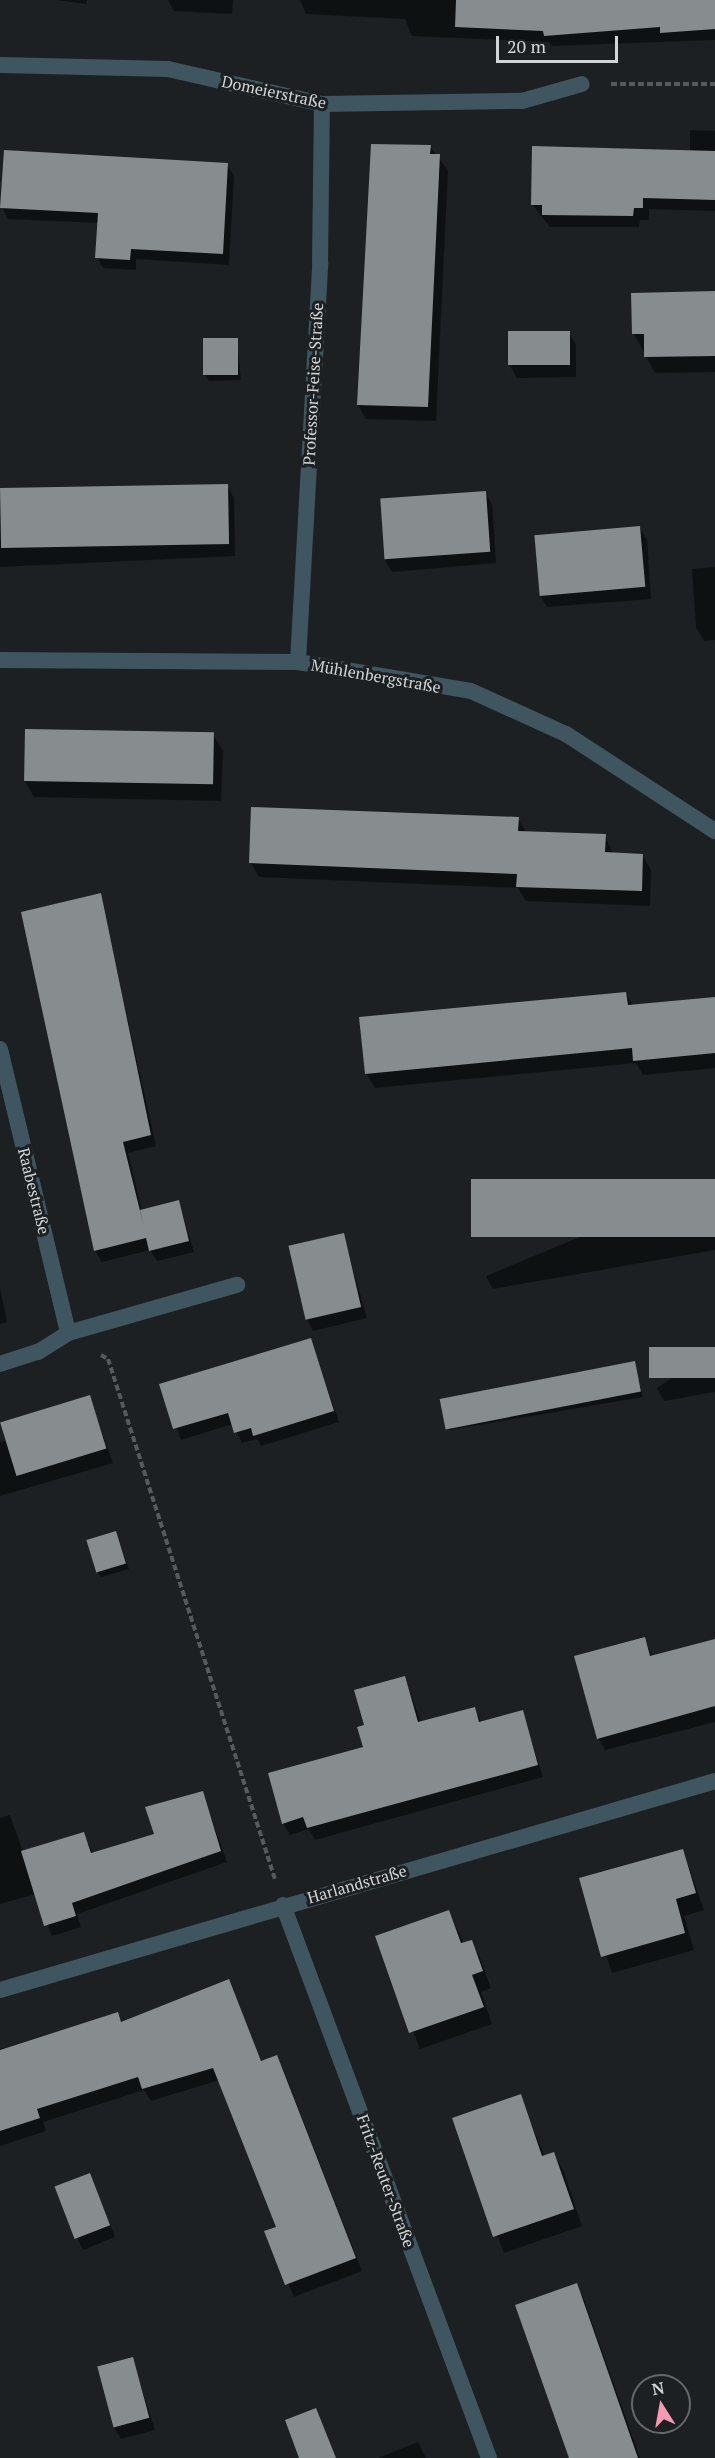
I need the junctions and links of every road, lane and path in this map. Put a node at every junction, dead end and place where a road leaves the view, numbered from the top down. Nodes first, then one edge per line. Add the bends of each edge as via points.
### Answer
1 (0, 65) edge
2 (582, 84) joint
3 (715, 84) edge
4 (322, 104) junction
5 (0, 660) edge
6 (298, 662) junction
7 (715, 831) edge
8 (0, 1049) edge
9 (237, 1285) dead end
10 (68, 1333) junction
11 (0, 1364) edge
12 (715, 1781) edge
13 (283, 1905) junction
14 (0, 1990) edge
15 (489, 2458) edge

1 - 4 street, Domeierstraße via 168,69
2 - 3 path
2 - 4 street, Domeierstraße via 522,101
4 - 6 street, Professor-Feise-Straße via 320,263
5 - 6 street, Mühlenbergstraße
6 - 7 street, Mühlenbergstraße via 471,692 566,734
8 - 10 street, Raabestraße
9 - 10 street
10 - 11 street via 38,1352
10 - 13 path via 108,1359
12 - 13 street, Harlandstraße
13 - 14 street, Harlandstraße
13 - 15 street, Fritz-Reuter-Straße

